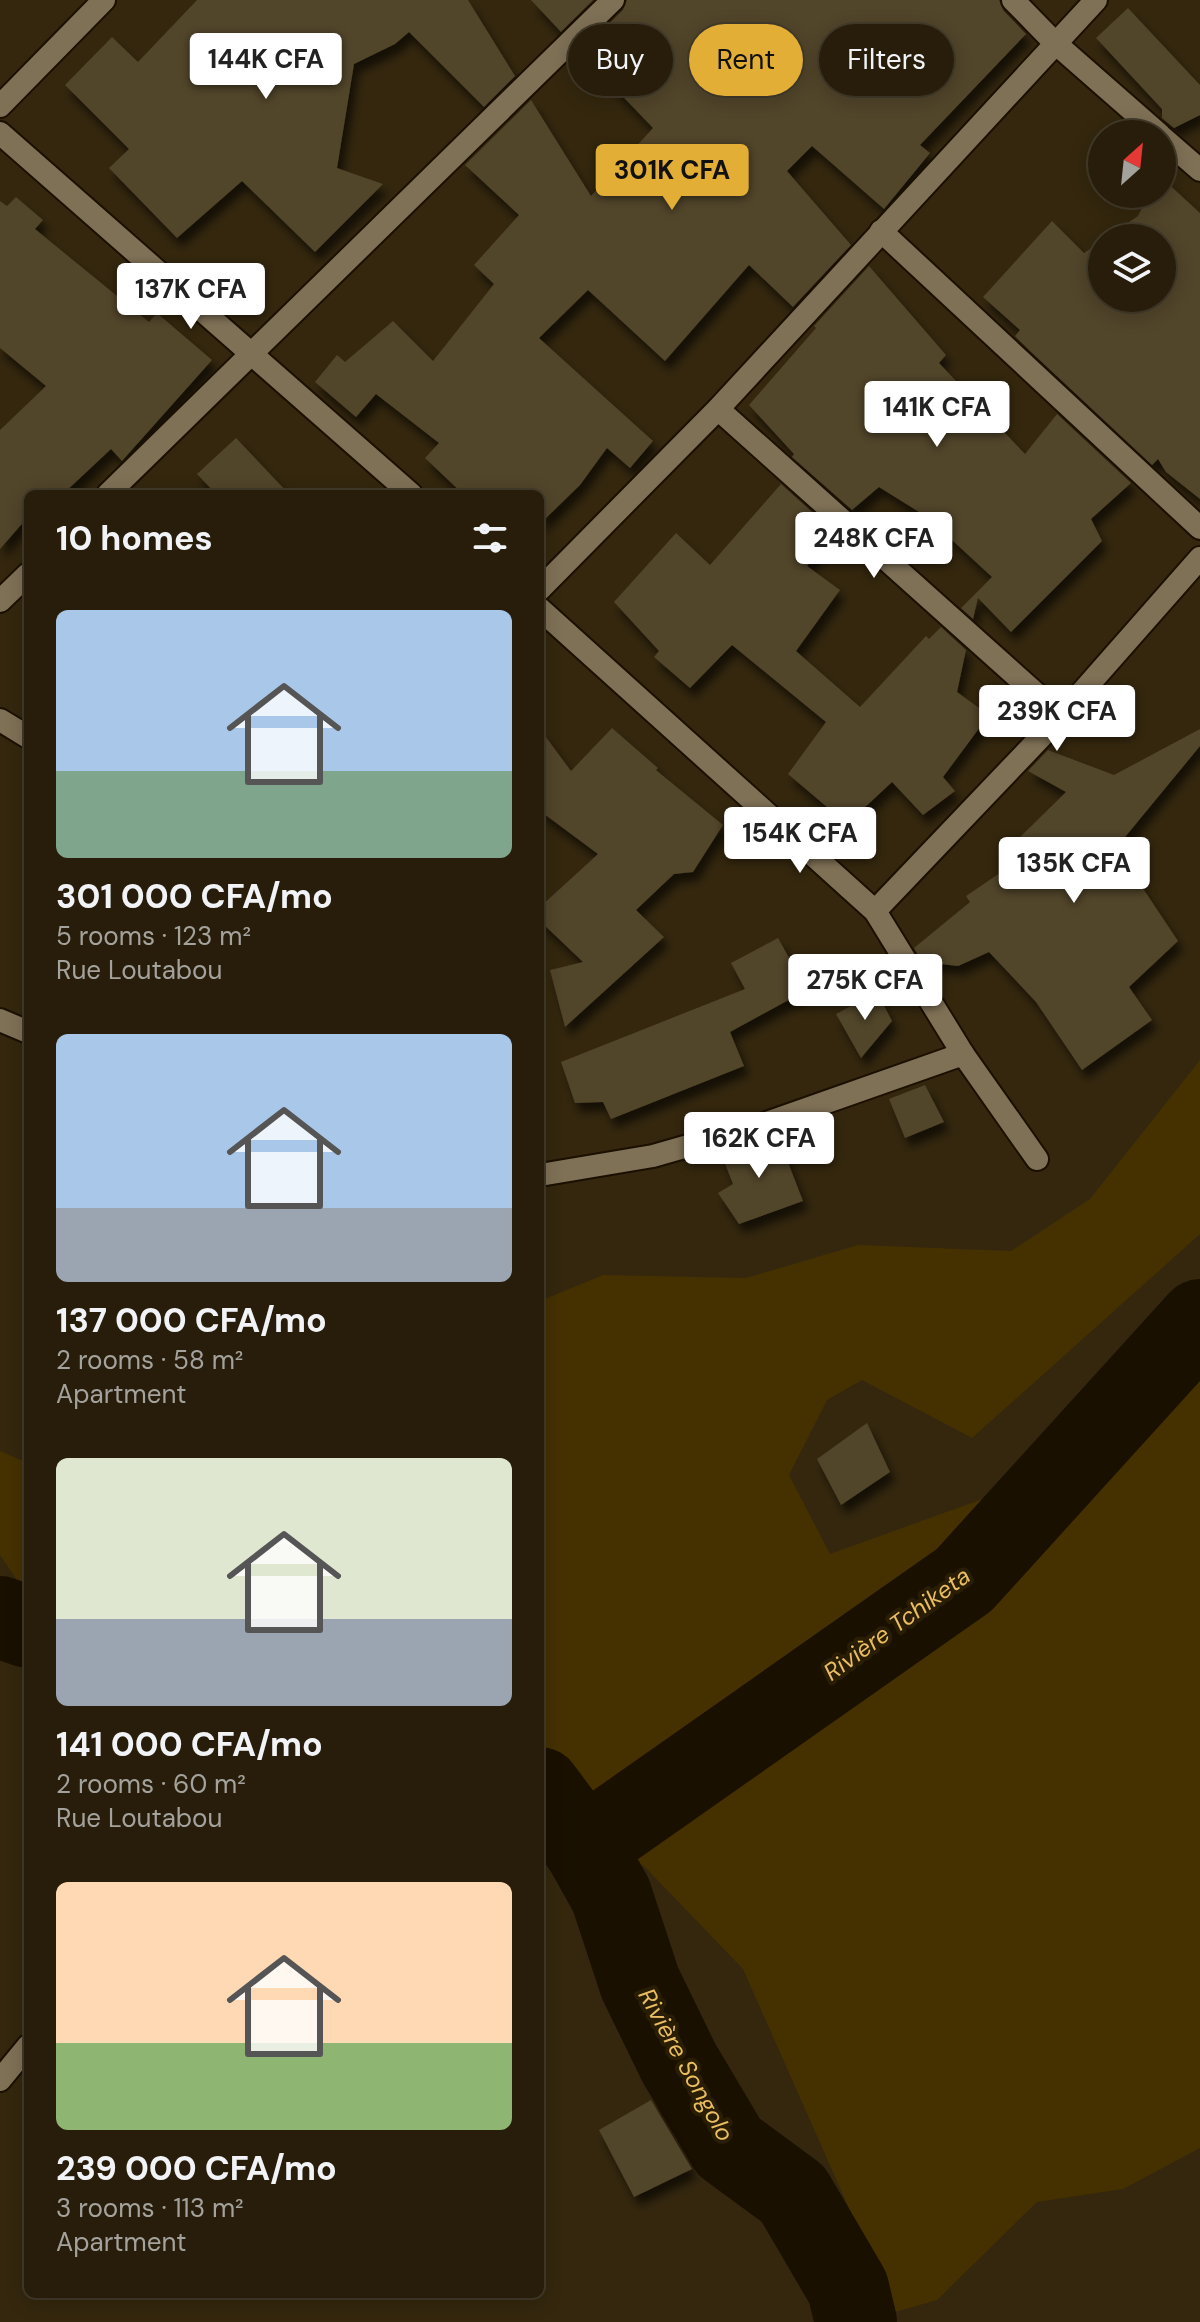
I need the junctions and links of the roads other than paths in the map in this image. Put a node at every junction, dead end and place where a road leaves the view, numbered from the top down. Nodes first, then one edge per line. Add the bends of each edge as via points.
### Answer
1 (104, 0) edge
2 (613, 0) edge
3 (1013, 0) edge
4 (1096, 0) edge
5 (1054, 42) junction
6 (0, 106) edge
7 (1143, 120) edge
8 (0, 133) edge
9 (1176, 149) edge
10 (1200, 170) edge
11 (881, 231) junction
12 (250, 352) junction
13 (718, 409) junction
14 (112, 490) edge
15 (406, 490) edge
16 (1200, 528) edge
17 (1200, 558) edge
18 (24, 578) edge
19 (544, 585) edge
20 (0, 601) edge
21 (544, 613) edge
22 (1061, 716) junction
23 (0, 720) edge
24 (24, 735) edge
25 (875, 911) junction
26 (0, 1020) edge
27 (24, 1030) edge
28 (963, 1054) junction
29 (1037, 1159) dead end
30 (544, 1174) edge
31 (24, 2051) edge
32 (0, 2080) edge

1 - 6 street
2 - 12 street
3 - 5 street
4 - 5 street
5 - 7 street
5 - 11 street
8 - 12 street
9 - 10 street
11 - 13 street
11 - 16 street
12 - 14 street
12 - 15 street
13 - 19 street
13 - 22 street
17 - 22 street
18 - 20 street
21 - 25 street
22 - 25 street
23 - 24 street
25 - 28 street
26 - 27 street
28 - 29 street
28 - 30 street via 761,1125 666,1152
31 - 32 street

